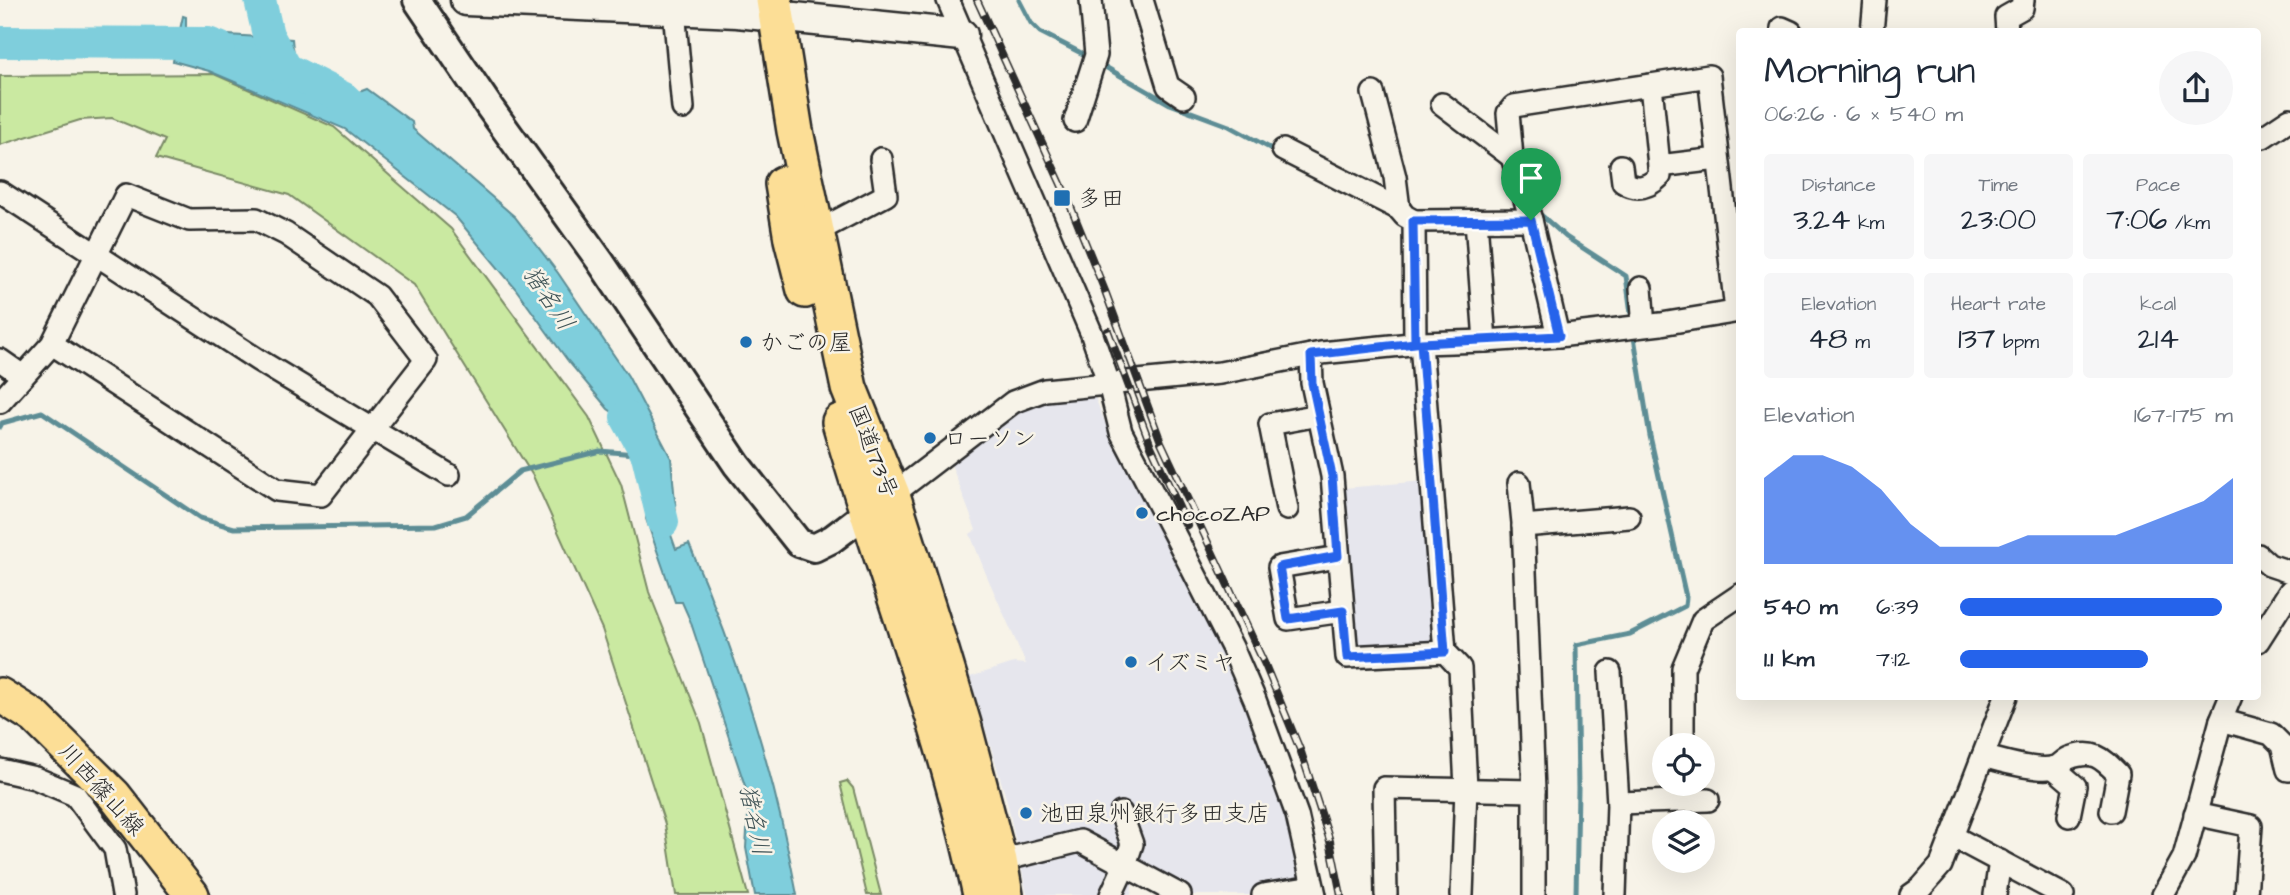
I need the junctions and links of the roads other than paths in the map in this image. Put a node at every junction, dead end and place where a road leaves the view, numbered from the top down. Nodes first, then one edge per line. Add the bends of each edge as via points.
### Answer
1 (417, 0) edge
2 (467, 0) edge
3 (948, 0) edge
4 (1091, 0) edge
5 (1142, 0) edge
6 (1875, 0) edge
7 (2023, 0) edge
8 (556, 2) edge
9 (764, 7) edge
10 (674, 10) junction
11 (1872, 28) edge
12 (2007, 28) edge
13 (962, 35) junction
14 (1651, 85) junction
15 (1373, 93) dead end
16 (1184, 97) dead end
17 (1442, 104) dead end
18 (683, 108) dead end
19 (1083, 113) dead end
20 (2290, 118) edge
21 (2261, 137) edge
22 (1283, 150) dead end
23 (1512, 157) junction
24 (881, 159) dead end
25 (1718, 159) junction
26 (1621, 166) dead end
27 (1659, 166) junction
28 (0, 192) edge
29 (1406, 215) junction
30 (1476, 220) junction
31 (1531, 220) junction
32 (816, 232) junction
33 (97, 256) junction
34 (1641, 288) dead end
35 (1736, 296) edge
36 (1736, 311) edge
37 (1640, 326) junction
38 (1559, 336) junction
39 (1485, 341) junction
40 (1418, 343) junction
41 (52, 344) junction
42 (1311, 355) junction
43 (0, 360) edge
44 (23, 376) junction
45 (1109, 384) junction
46 (0, 402) edge
47 (1319, 415) junction
48 (373, 429) junction
49 (449, 475) dead end
50 (1519, 483) dead end
51 (879, 504) junction
52 (1287, 509) dead end
53 (1629, 517) dead end
54 (1523, 526) junction
55 (1338, 556) junction
56 (2261, 558) edge
57 (2290, 572) edge
58 (2290, 591) edge
59 (1736, 599) edge
60 (1343, 611) junction
61 (2261, 636) edge
62 (1445, 652) junction
63 (1610, 672) dead end
64 (0, 695) edge
65 (2004, 700) edge
66 (2229, 700) edge
67 (2221, 720) junction
68 (1683, 733) edge
69 (1983, 756) junction
70 (2054, 768) junction
71 (0, 770) edge
72 (2290, 770) edge
73 (1466, 788) junction
74 (1534, 791) junction
75 (1659, 796) edge
76 (1696, 796) edge
77 (1709, 800) dead end
78 (1618, 803) junction
79 (2111, 811) dead end
80 (1121, 813) dead end
81 (2195, 814) junction
82 (2069, 817) dead end
83 (1952, 836) junction
84 (2000, 862) junction
85 (1125, 865) junction
86 (1002, 878) edge
87 (1314, 891) edge
88 (123, 895) edge
89 (192, 895) edge
90 (981, 895) edge
91 (1111, 895) edge
92 (1180, 895) edge
93 (1263, 895) edge
94 (1385, 895) edge
95 (1462, 895) edge
96 (1534, 895) edge
97 (1615, 895) edge
98 (1911, 895) edge
99 (1995, 895) edge
100 (2063, 895) edge
101 (2163, 895) edge
102 (2246, 895) edge

1 - 51 street via 737,465 799,543 814,548
2 - 8 main road
3 - 13 street
4 - 19 street via 1096,55
5 - 16 street via 1168,86
6 - 11 street
7 - 12 street via 2022,8 2006,17
8 - 10 main road
9 - 10 main road
9 - 13 main road
9 - 32 highway, 国道173号
9 - 51 highway, 国道173号 via 792,239 827,377
10 - 18 street
13 - 45 street via 1082,309
14 - 23 street via 1514,106 1508,113
14 - 25 street via 1709,76
14 - 27 street
15 - 29 street
17 - 23 street
20 - 21 street
22 - 29 street
23 - 31 street
24 - 32 street via 886,195
25 - 27 street
25 - 35 street
26 - 27 street via 1623,182 1632,188 1650,185 1660,176
28 - 33 street
29 - 30 street
29 - 40 street
30 - 31 street
30 - 39 street
31 - 38 street
32 - 51 highway, 国道173号
33 - 41 street
33 - 48 street
33 - 48 street via 126,195 189,220 256,219 286,234 377,296 426,360
34 - 37 street
36 - 37 street
37 - 38 street
38 - 39 street
39 - 40 street
40 - 42 street
40 - 62 street
41 - 44 street
41 - 48 street via 277,490 321,495
42 - 45 street via 1220,373
42 - 47 street
43 - 44 street
44 - 46 street
45 - 51 street via 1045,390 1013,402
45 - 87 street via 1121,432 1255,700 1297,815
47 - 52 street via 1270,424
47 - 55 street via 1332,476
48 - 49 street
50 - 54 street
51 - 86 highway, 国道173号 via 963,724
51 - 90 highway, 国道173号
53 - 54 street
54 - 74 street
55 - 60 street
55 - 60 street via 1279,567 1288,619
56 - 57 street
58 - 61 street
59 - 68 street via 1703,620 1683,668
60 - 62 street via 1347,657
62 - 73 street via 1460,668
63 - 78 street
64 - 89 main road, 川西篠山線 via 35,717 114,795
65 - 69 street
66 - 67 street
67 - 72 street via 2271,734 2282,745
67 - 81 street
69 - 70 street
69 - 83 street
70 - 79 street via 2070,758 2102,757 2118,774
70 - 82 street via 2076,786
71 - 88 street via 75,795 116,849
73 - 74 street
73 - 94 street via 1384,788
73 - 95 street
74 - 96 street
75 - 78 street
76 - 77 street
78 - 97 street
80 - 85 street via 1132,844
81 - 101 street via 2183,857
81 - 102 street via 2251,827
83 - 84 street
83 - 98 street via 1941,865
84 - 99 street
84 - 100 street
85 - 86 street via 1080,841
85 - 91 street
85 - 92 street
87 - 93 street

